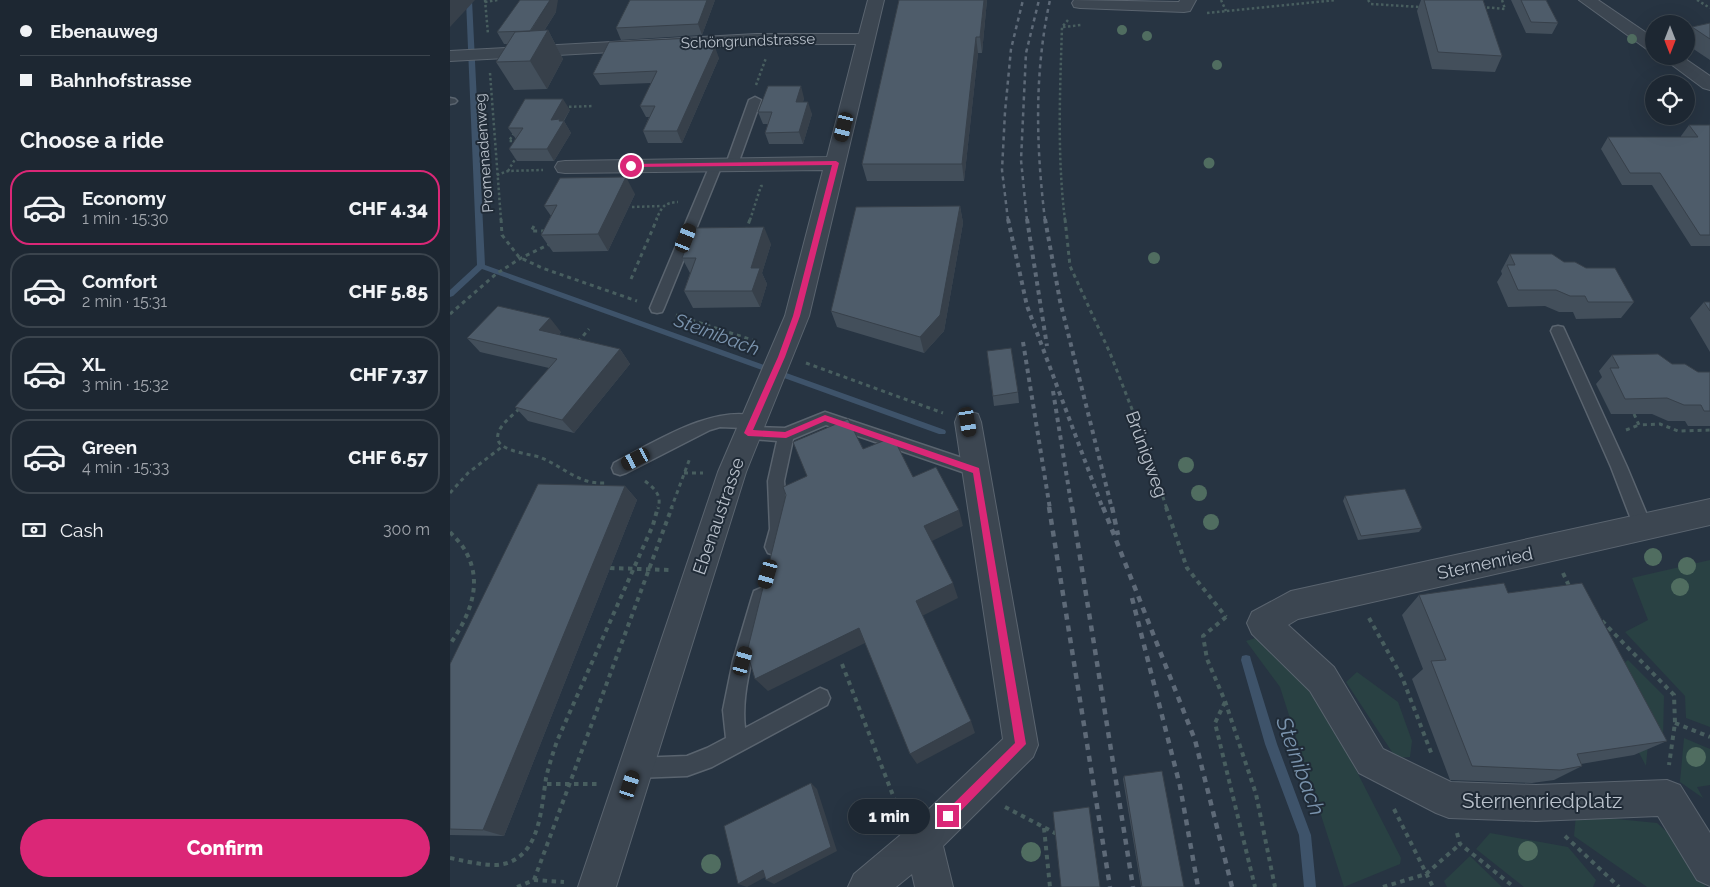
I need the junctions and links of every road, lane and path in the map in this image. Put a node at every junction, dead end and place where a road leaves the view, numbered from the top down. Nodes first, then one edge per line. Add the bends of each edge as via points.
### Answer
1 (498, 0) edge
2 (876, 0) edge
3 (1188, 0) edge
4 (1221, 0) edge
5 (1368, 0) edge
6 (1502, 0) edge
7 (1587, 0) edge
8 (1698, 0) edge
9 (485, 1) edge
10 (1080, 1) edge
11 (1427, 7) edge
12 (1476, 7) edge
13 (1710, 8) edge
14 (1226, 11) dead end
15 (1068, 20) joint
16 (866, 39) junction
17 (1645, 40) edge
18 (767, 54) dead end
19 (488, 55) junction
20 (455, 56) edge
21 (1682, 65) edge
22 (1710, 84) edge
23 (755, 100) joint
24 (593, 106) dead end
25 (556, 107) edge
26 (518, 128) edge
27 (525, 142) edge
28 (521, 149) edge
29 (836, 163) junction
30 (724, 164) junction
31 (565, 167) joint
32 (508, 171) junction
33 (497, 175) junction
34 (768, 186) dead end
35 (700, 202) junction
36 (662, 206) junction
37 (632, 207) dead end
38 (534, 226) dead end
39 (548, 231) edge
40 (746, 232) edge
41 (553, 238) edge
42 (519, 257) junction
43 (630, 279) dead end
44 (657, 308) dead end
45 (450, 314) edge
46 (589, 329) dead end
47 (1558, 330) dead end
48 (576, 344) edge
49 (782, 370) junction
50 (525, 402) edge
51 (1634, 414) edge
52 (968, 422) joint
53 (701, 427) junction
54 (750, 428) junction
55 (1710, 430) edge
56 (786, 435) junction
57 (503, 446) junction
58 (620, 468) dead end
59 (976, 470) junction
60 (684, 473) junction
61 (713, 473) dead end
62 (640, 481) dead end
63 (610, 483) dead end
64 (450, 493) edge
65 (1710, 512) edge
66 (1643, 527) junction
67 (450, 532) edge
68 (1553, 548) junction
69 (610, 568) dead end
70 (633, 569) junction
71 (648, 570) junction
72 (672, 570) dead end
73 (1572, 590) edge
74 (1355, 591) junction
75 (1601, 620) edge
76 (1264, 623) joint
77 (450, 644) edge
78 (842, 664) dead end
79 (820, 698) dead end
80 (1225, 701) junction
81 (1674, 722) junction
82 (1710, 737) edge
83 (737, 743) junction
84 (633, 776) junction
85 (547, 784) junction
86 (569, 784) junction
87 (974, 791) junction
88 (1667, 798) junction
89 (1449, 800) junction
90 (1536, 803) junction
91 (1392, 804) dead end
92 (1044, 827) junction
93 (913, 830) junction
94 (1065, 838) edge
95 (1460, 844) junction
96 (450, 858) edge
97 (1710, 867) edge
98 (1426, 874) junction
99 (534, 880) junction
100 (584, 884) edge
101 (517, 887) edge
102 (867, 887) edge
103 (934, 887) edge
104 (1050, 887) edge
105 (1255, 887) edge
106 (1275, 887) edge
107 (1383, 887) edge
108 (1433, 887) edge
109 (1514, 887) edge
110 (1619, 887) edge

1 - 9 path
2 - 16 street, Ebenaustrasse
3 - 10 street via 1184,7
4 - 14 path
5 - 11 path via 1372,4
6 - 12 path via 1506,9
7 - 17 street
8 - 13 path
9 - 19 path, Promenadenweg
10 - 15 street
15 - 80 path, Brünigweg via 1062,27 1060,108 1062,197 1070,266 1137,422 1187,568 1226,617 1203,636 1207,659
16 - 19 street, Schöngrundstrasse via 746,40
16 - 29 street, Ebenaustrasse
18 - 23 path via 755,89
19 - 20 street, Schöngrundstrasse
19 - 33 path, Promenadenweg
21 - 22 street
23 - 30 lane
24 - 25 path
26 - 27 path via 509,142
28 - 32 path
29 - 30 street
29 - 49 street, Ebenaustrasse
30 - 31 street
30 - 35 lane
31 - 32 path
32 - 33 path
33 - 42 path, Promenadenweg via 502,235
34 - 40 path via 760,186
35 - 36 path via 666,203
35 - 44 lane
36 - 37 path
36 - 43 path
38 - 39 path via 531,231
41 - 42 path via 549,246
42 - 45 path
46 - 48 path
47 - 66 lane
49 - 52 path
49 - 54 street, Ebenaustrasse
50 - 57 path via 499,431 498,439
51 - 55 path via 1639,425 1660,424 1678,431
52 - 59 street
53 - 54 lane via 720,421
53 - 58 lane
53 - 60 path
54 - 56 lane
54 - 84 street, Ebenaustrasse via 732,472
56 - 59 lane via 825,418
56 - 83 lane via 776,481 779,529 733,710
57 - 63 path via 543,459 576,478
57 - 64 path via 463,476
59 - 87 street via 1021,744
60 - 61 path
60 - 71 path
62 - 70 path via 646,481 657,490 660,502
65 - 66 street, Sternenried
66 - 68 street, Sternenried
67 - 77 path via 474,570 476,588 471,608
68 - 73 path
68 - 74 street, Sternenried
69 - 70 path
70 - 71 path
70 - 85 path via 560,732
71 - 72 path
71 - 86 path
74 - 76 street, Sternenried via 1291,606
74 - 89 path via 1402,677
75 - 81 path via 1674,695
76 - 89 street, Sternenriedplatz via 1322,679 1371,761
78 - 93 path
79 - 83 lane
80 - 105 path via 1215,723
80 - 106 path, Brünigweg via 1256,794
81 - 82 path
81 - 88 path
83 - 84 lane via 687,766
84 - 86 path
84 - 100 street, Ebenaustrasse
85 - 86 path
85 - 96 path via 542,817 534,838 521,855 496,865 479,865
86 - 99 path
87 - 92 path
87 - 93 street
88 - 90 street, Sternenriedplatz
88 - 97 street
89 - 90 street, Sternenriedplatz
89 - 95 path
90 - 110 path via 1570,842
91 - 98 path
92 - 94 path
92 - 104 path
93 - 102 street
93 - 103 street
95 - 98 path
95 - 109 path
98 - 107 path
98 - 108 path
99 - 100 path
99 - 101 path

